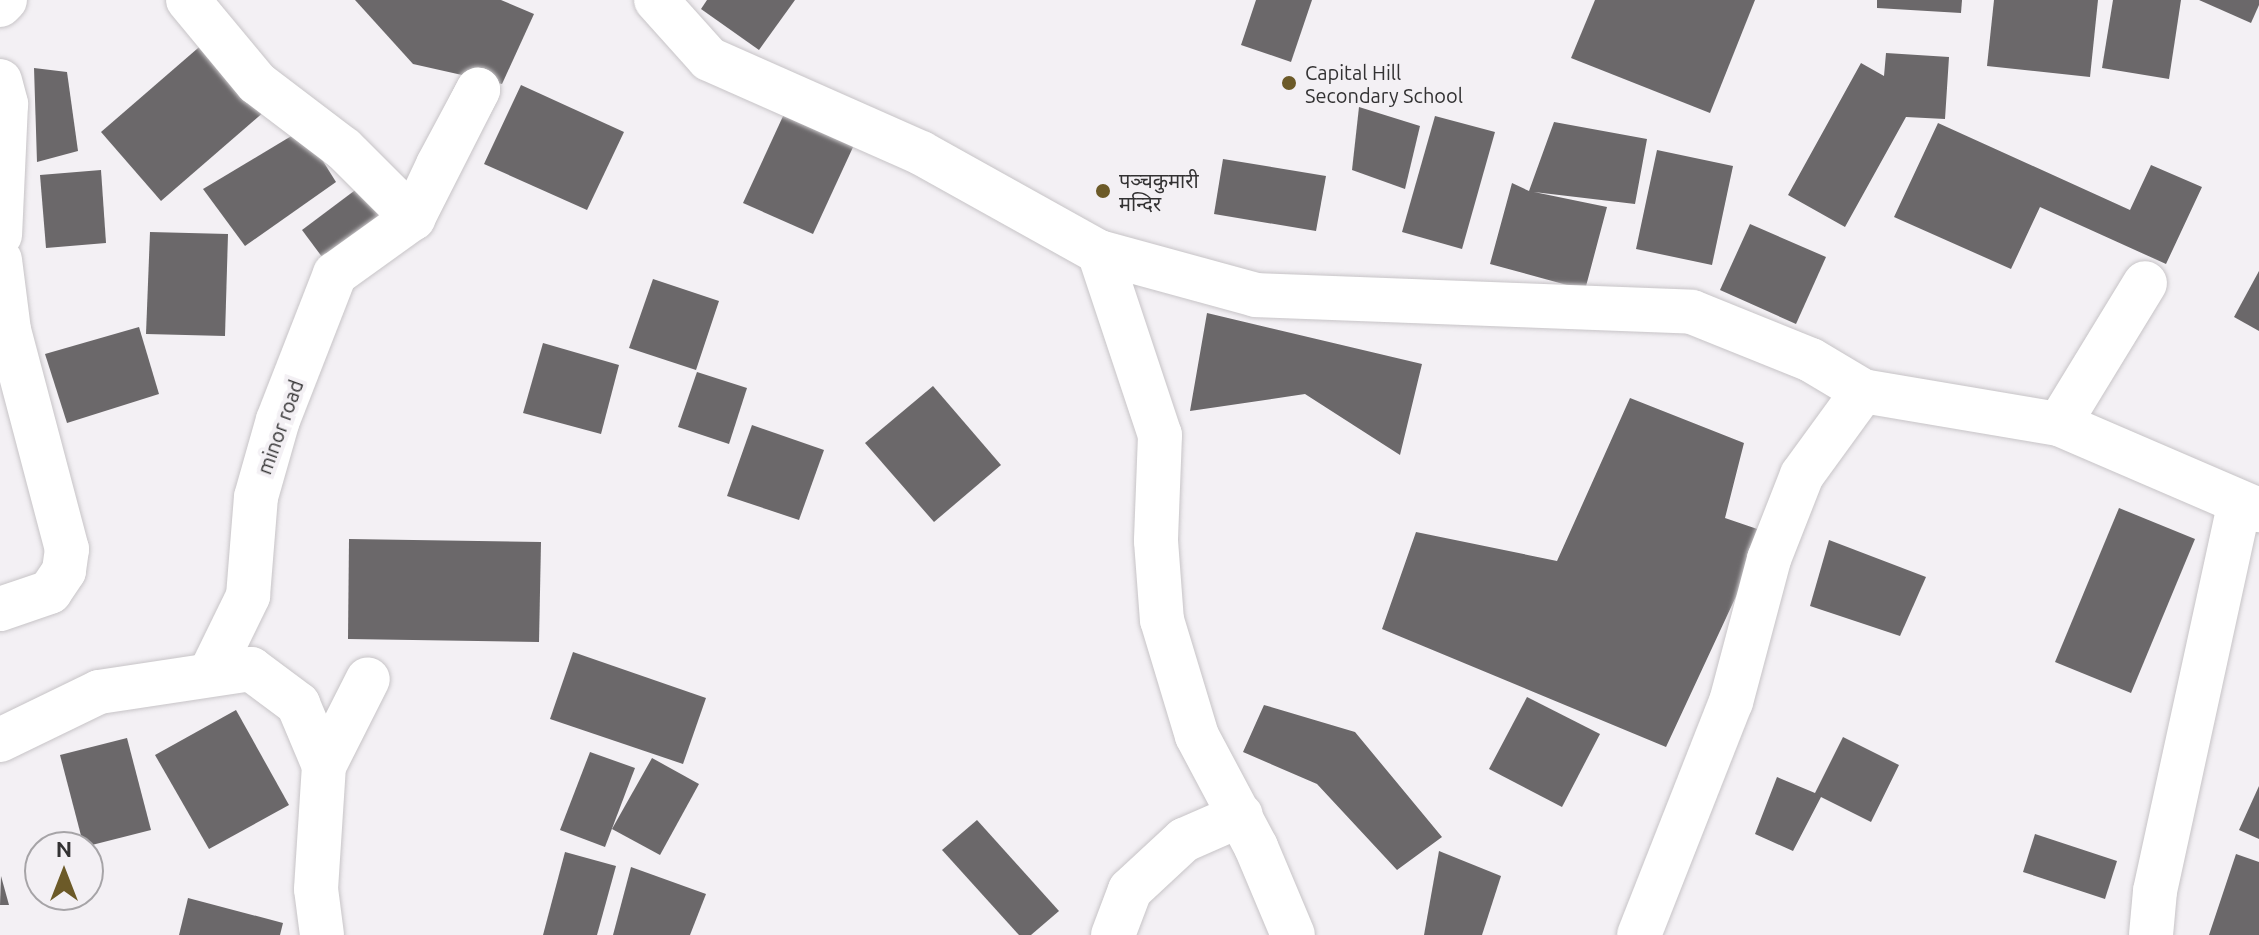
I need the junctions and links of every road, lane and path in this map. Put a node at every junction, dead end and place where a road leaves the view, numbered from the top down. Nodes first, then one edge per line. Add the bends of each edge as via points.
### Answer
1 (5, 0) edge
2 (188, 0) edge
3 (656, 0) edge
4 (0, 5) edge
5 (0, 81) edge
6 (0, 235) edge
7 (1099, 252) junction
8 (0, 260) edge
9 (2145, 283) dead end
10 (10, 366) edge
11 (1863, 391) junction
12 (2059, 424) junction
13 (2249, 508) edge
14 (0, 609) edge
15 (211, 672) junction
16 (368, 679) dead end
17 (0, 740) edge
18 (324, 766) junction
19 (1241, 815) junction
20 (322, 935) edge
21 (1113, 935) edge
22 (1293, 935) edge
23 (1639, 935) edge
24 (2151, 935) edge

1 - 4 street
2 - 15 street, minor road via 257,83 344,149 413,218 335,274 298,381 278,420 256,497 248,596
3 - 7 street via 709,59 921,153
5 - 6 street via 6,104
7 - 11 street via 1256,295 1692,312 1811,360
7 - 19 street via 1160,435 1156,541 1162,620 1197,736
8 - 10 street
9 - 12 street
10 - 14 street via 67,549 64,571 50,592
11 - 12 street
11 - 23 street via 1802,475 1769,559 1731,702
12 - 13 street
13 - 24 street via 2155,891
15 - 17 street via 99,692
15 - 18 street via 251,669 298,704
16 - 18 street
18 - 20 street via 316,889
19 - 21 street via 1184,840 1130,890
19 - 22 street via 1289,915

